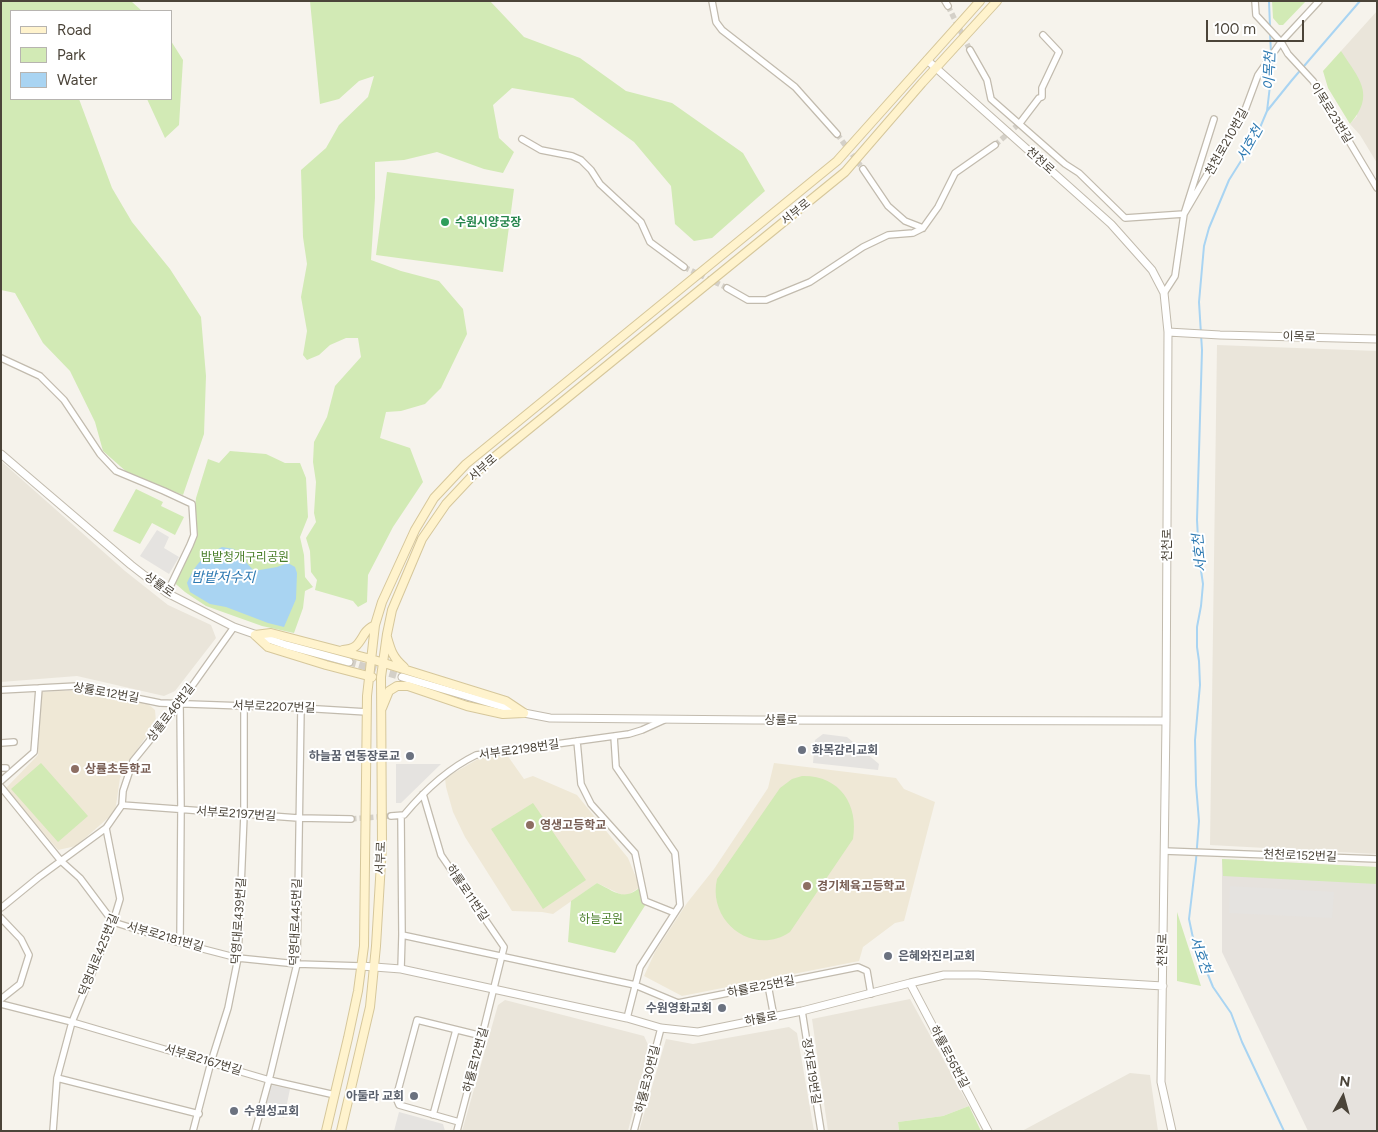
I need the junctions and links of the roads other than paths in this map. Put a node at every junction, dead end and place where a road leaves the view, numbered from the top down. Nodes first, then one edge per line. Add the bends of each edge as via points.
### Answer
1 (712, 1) edge
2 (980, 1) edge
3 (997, 1) edge
4 (1255, 1) edge
5 (1319, 1) edge
6 (1043, 35) dead end
7 (1281, 42) junction
8 (970, 50) tunnel mouth
9 (926, 60) junction
10 (936, 68) junction
11 (1214, 119) dead end
12 (1020, 123) junction
13 (837, 134) tunnel mouth
14 (522, 138) dead end
15 (995, 145) tunnel mouth
16 (863, 170) tunnel mouth
17 (1377, 188) edge
18 (1184, 214) junction
19 (923, 228) junction
20 (684, 267) tunnel mouth
21 (727, 288) tunnel mouth
22 (1164, 293) junction
23 (1168, 332) junction
24 (1377, 338) edge
25 (1, 358) edge
26 (1, 454) edge
27 (167, 593) junction
28 (375, 625) junction
29 (234, 627) junction
30 (387, 634) junction
31 (255, 635) junction
32 (337, 651) junction
33 (371, 659) junction
34 (348, 662) tunnel mouth
35 (382, 663) junction
36 (408, 670) junction
37 (369, 676) junction
38 (380, 677) junction
39 (402, 677) tunnel mouth
40 (39, 688) junction
41 (1, 690) edge
42 (180, 703) junction
43 (244, 706) junction
44 (301, 708) junction
45 (368, 712) junction
46 (380, 712) junction
47 (524, 713) junction
48 (665, 719) junction
49 (1166, 721) junction
50 (614, 736) junction
51 (577, 741) junction
52 (14, 742) dead end
53 (1, 743) edge
54 (1, 781) edge
55 (1, 787) edge
56 (423, 794) junction
57 (122, 805) junction
58 (181, 810) junction
59 (244, 815) junction
60 (391, 816) tunnel mouth
61 (401, 816) junction
62 (298, 818) junction
63 (351, 819) tunnel mouth
64 (106, 828) junction
65 (1164, 851) junction
66 (1377, 859) edge
67 (61, 861) junction
68 (1, 908) edge
69 (675, 913) junction
70 (1, 918) edge
71 (113, 922) junction
72 (402, 935) junction
73 (180, 943) junction
74 (502, 956) junction
75 (238, 958) junction
76 (297, 964) junction
77 (362, 966) junction
78 (374, 966) junction
79 (401, 969) junction
80 (910, 983) junction
81 (635, 985) junction
82 (768, 985) junction
83 (1163, 986) junction
84 (494, 990) junction
85 (871, 994) junction
86 (1, 999) edge
87 (1, 1004) edge
88 (802, 1011) junction
89 (774, 1017) junction
90 (627, 1018) junction
91 (72, 1022) junction
92 (661, 1028) junction
93 (456, 1030) junction
94 (482, 1036) junction
95 (211, 1062) junction
96 (57, 1078) junction
97 (269, 1080) junction
98 (335, 1095) junction
99 (198, 1114) junction
100 (433, 1115) junction
101 (460, 1122) junction
102 (53, 1131) edge
103 (193, 1131) edge
104 (255, 1131) edge
105 (326, 1131) edge
106 (341, 1131) edge
107 (457, 1131) edge
108 (634, 1131) edge
109 (821, 1131) edge
110 (988, 1131) edge
111 (1172, 1131) edge

1 - 13 street via 716,22 722,30 795,87
2 - 9 main road, 서부로
3 - 10 main road, 서부로
4 - 7 street, 이목로23번길 via 1256,15
5 - 7 street, 천천로210번길
6 - 12 street via 1059,52 1042,88 1042,97
7 - 17 street, 이목로23번길 via 1313,81
7 - 18 street, 천천로210번길 via 1258,75 1246,110
8 - 12 street via 987,80 991,99
9 - 10 street, 천천로
9 - 28 main road, 서부로 via 838,161 466,464 434,498 415,530
10 - 22 street, 천천로 via 1111,224 1152,270
10 - 30 main road, 서부로 via 845,172 476,472 446,504 422,539 392,610
11 - 18 street, 천천로210번길
12 - 18 street via 1079,173 1125,218
14 - 20 street via 541,150 581,160 600,184 641,222 650,242
15 - 19 street via 955,173
16 - 19 street via 888,206 905,221
18 - 22 street, 천천로210번길 via 1175,276
19 - 21 street via 913,233 888,235 863,246 810,282 766,300 748,300
22 - 23 street, 천천로
23 - 24 street, 이목로
23 - 49 street, 천천로
25 - 27 street via 40,376 64,400 100,454 116,471 192,504 194,534
26 - 27 street, 상률로
27 - 29 street, 상률로
28 - 32 main road via 350,650
28 - 33 main road, 서부로
29 - 31 street, 상률로
29 - 42 street, 상률로46번길
30 - 35 main road, 서부로
30 - 36 main road via 391,652 397,662
31 - 32 main road via 271,633
31 - 34 street, 상률로
31 - 37 main road via 268,647
32 - 33 main road
33 - 35 main road
33 - 37 main road, 서부로
35 - 36 main road
35 - 38 main road, 서부로
36 - 47 main road via 506,701
37 - 38 main road
37 - 45 main road, 서부로
38 - 46 main road, 서부로
39 - 47 street, 상률로
40 - 41 street, 상률로12번길
40 - 42 street, 상률로12번길 via 76,686 160,703
40 - 54 street via 34,752
42 - 43 street, 서부로2207번길
42 - 57 street, 상률로46번길 via 133,761
42 - 58 street
43 - 44 street, 서부로2207번길
43 - 59 street, 덕영대로439번길
44 - 45 street, 서부로2207번길
44 - 62 street, 덕영대로445번길
45 - 77 main road, 서부로
46 - 47 main road via 389,691 397,686 408,686 467,706 503,714
46 - 78 main road, 서부로 via 382,846
47 - 48 street, 상률로 via 550,718
48 - 49 street, 상률로
48 - 50 street, 서부로2198번길 via 642,730
49 - 65 street, 천천로
50 - 51 street, 서부로2198번길
50 - 69 street via 616,767 675,853 680,905
51 - 56 street, 서부로2198번길 via 476,755 446,772
51 - 69 street via 581,784 591,804 635,853 646,901
52 - 53 street
55 - 67 street, 서부로2181번길
56 - 61 street, 서부로2198번길
56 - 74 street, 하률로11번길 via 441,855 504,947
57 - 58 street, 서부로2197번길
57 - 64 street
58 - 59 street, 서부로2197번길
58 - 73 street
59 - 62 street, 서부로2197번길
59 - 75 street, 덕영대로439번길
60 - 61 street
61 - 72 street
62 - 63 street, 서부로2197번길
62 - 76 street, 덕영대로445번길
64 - 67 street
64 - 71 street, 덕영대로425번길 via 120,899
65 - 66 street, 천천로152번길
65 - 83 street, 천천로
67 - 68 street
67 - 71 street, 서부로2181번길 via 80,878
69 - 81 street via 640,967
70 - 86 street via 21,939 29,955 20,984
71 - 73 street, 서부로2181번길
71 - 91 street, 덕영대로425번길
72 - 74 street, 하률로25번길
72 - 79 street
73 - 75 street, 서부로2181번길
74 - 81 street, 하률로25번길
74 - 84 street
75 - 76 street, 서부로2181번길
75 - 95 street, 덕영대로439번길 via 228,1008
76 - 77 street, 서부로2181번길
76 - 97 street, 덕영대로445번길
77 - 78 street, 하률로
77 - 98 main road, 서부로
78 - 79 street, 하률로
78 - 106 main road, 서부로 via 370,1007
79 - 84 street, 하률로
80 - 83 street, 하률로 via 944,975 978,975
80 - 85 street, 하률로
80 - 110 street, 하률로56번길
81 - 82 street, 하률로25번길 via 678,1003
81 - 90 street
82 - 85 street, 하률로25번길 via 858,967 867,971
82 - 89 street
83 - 111 street, 천천로 via 1161,1082
84 - 90 street, 하률로
84 - 94 street, 하률로12번길
85 - 88 street, 하률로
87 - 91 street, 서부로2167번길
88 - 89 street, 하률로
88 - 109 street, 정자로19번길
89 - 92 street, 하률로 via 698,1032
90 - 92 street, 하률로
91 - 95 street, 서부로2167번길
91 - 96 street, 덕영대로425번길
92 - 108 street, 하률로30번길
93 - 94 street
93 - 100 street
93 - 100 street via 417,1020 396,1098 399,1105
94 - 101 street, 하률로12번길
95 - 97 street, 서부로2167번길
95 - 99 street, 덕영대로439번길
96 - 99 street
96 - 102 street, 덕영대로425번길
97 - 98 street, 서부로2167번길
97 - 104 street, 덕영대로445번길
98 - 105 main road, 서부로
99 - 103 street, 덕영대로439번길
100 - 101 street
101 - 107 street, 하률로12번길

